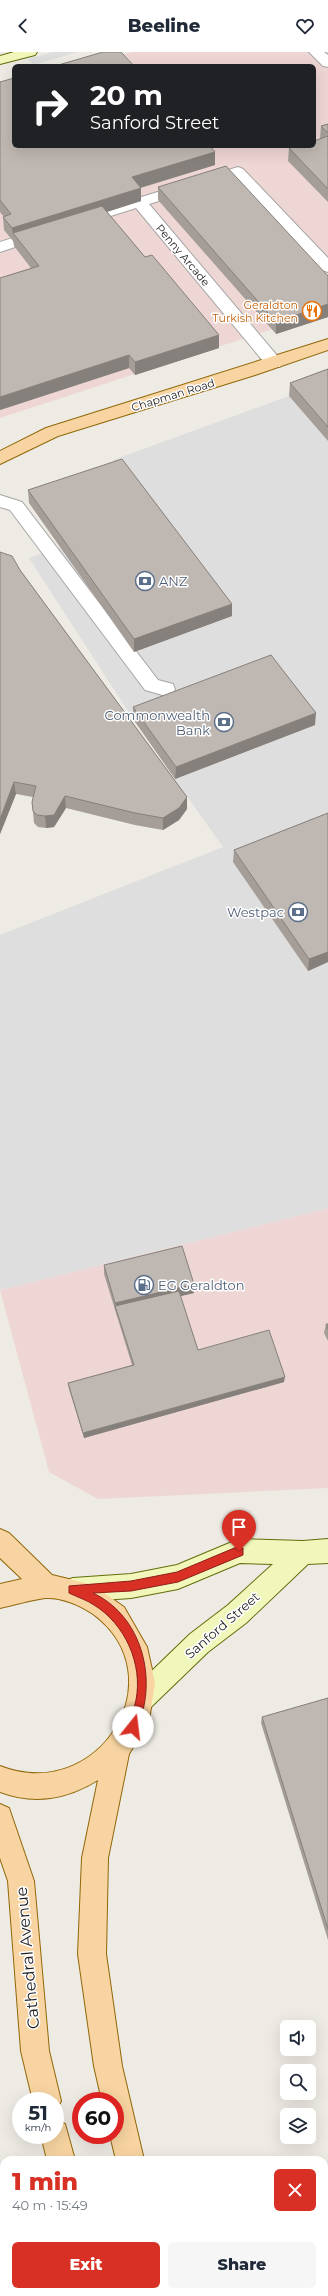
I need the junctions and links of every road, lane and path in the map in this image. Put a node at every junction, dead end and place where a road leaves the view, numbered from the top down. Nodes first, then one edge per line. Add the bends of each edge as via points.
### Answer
1 (30, 52) edge
2 (316, 52) edge
3 (0, 60) edge
4 (328, 63) edge
5 (139, 202) junction
6 (0, 246) edge
7 (328, 267) edge
8 (328, 344) edge
9 (274, 363) junction
10 (19, 447) junction
11 (0, 458) edge
12 (0, 463) edge
13 (0, 501) edge
14 (166, 689) dead end
15 (0, 1541) edge
16 (328, 1551) edge
17 (303, 1553) junction
18 (45, 1585) junction
19 (73, 1590) junction
20 (0, 1596) edge
21 (141, 1699) junction
22 (117, 1751) junction
23 (0, 1779) edge
24 (0, 1817) edge
25 (45, 2092) edge
26 (57, 2144) edge
27 (60, 2156) edge
28 (129, 2156) edge

1 - 3 street
2 - 4 lane
5 - 6 lane
5 - 7 lane via 238,172
5 - 9 lane, Penny Arcade
8 - 9 main road, Chapman Road
9 - 10 main road, Chapman Road via 52,432
10 - 11 main road, Chapman Road
10 - 12 main road, Chapman Road
13 - 14 lane via 16,506 152,685
15 - 18 main road
16 - 17 street
17 - 19 street via 239,1551 178,1577 131,1586
17 - 21 street, Sanford Street via 237,1614 199,1643
18 - 19 main road
18 - 20 main road via 17,1589
19 - 21 main road via 98,1601 119,1619 134,1643 142,1670
21 - 22 main road via 133,1727
22 - 23 main road via 94,1771 67,1783 37,1787 8,1783
22 - 28 main road via 95,1858 92,1954 108,2066
24 - 25 main road, Cathedral Avenue via 21,1881 35,2051
26 - 27 main road

